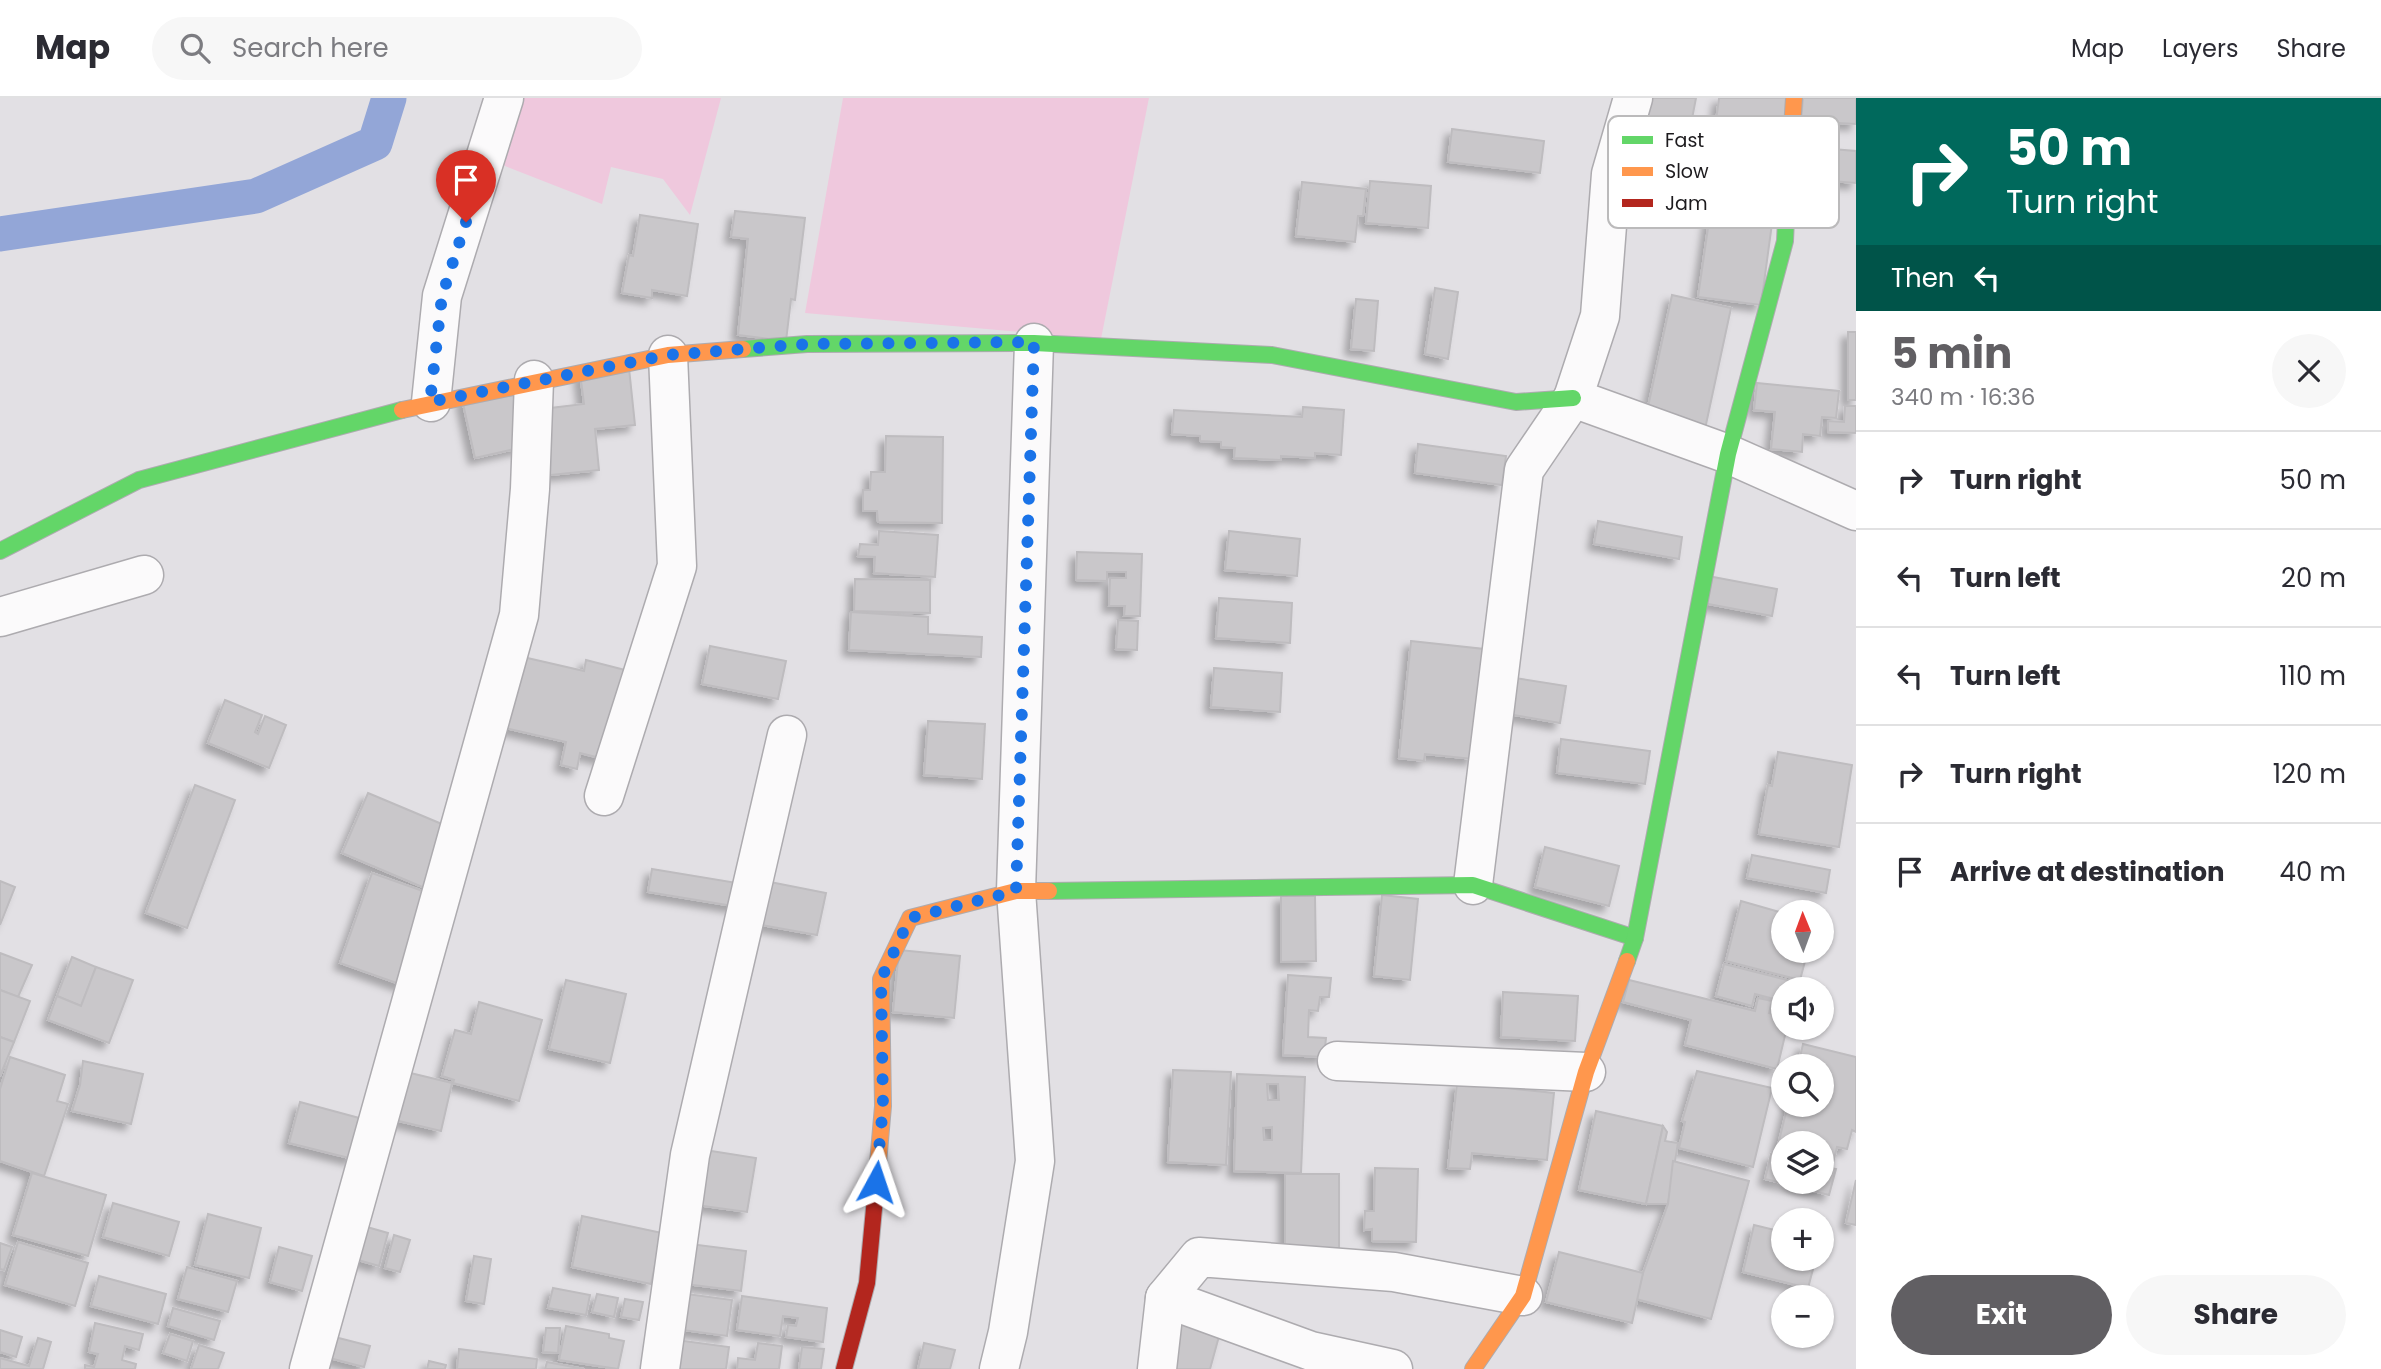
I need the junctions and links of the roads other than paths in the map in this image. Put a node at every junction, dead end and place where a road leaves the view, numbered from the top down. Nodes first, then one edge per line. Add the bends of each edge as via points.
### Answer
1 (504, 98) edge
2 (1633, 98) edge
3 (1794, 98) edge
4 (1628, 116) edge
5 (1793, 116) edge
6 (1608, 213) edge
7 (1786, 228) edge
8 (1034, 342) junction
9 (668, 355) junction
10 (534, 380) junction
11 (1573, 398) junction
12 (430, 402) junction
13 (1728, 454) junction
14 (1856, 511) edge
15 (0, 551) edge
16 (144, 575) dead end
17 (0, 617) edge
18 (787, 736) dead end
19 (604, 796) dead end
20 (1473, 885) junction
21 (1016, 891) junction
22 (1635, 938) junction
23 (1337, 1061) dead end
24 (1586, 1072) junction
25 (1523, 1296) junction
26 (1166, 1298) junction
27 (309, 1369) edge
28 (660, 1369) edge
29 (844, 1369) edge
30 (999, 1369) edge
31 (1157, 1369) edge
32 (1393, 1369) edge
33 (1472, 1369) edge

1 - 12 street via 442,296
2 - 4 street
3 - 5 street
6 - 11 street via 1600,316
7 - 13 street
8 - 9 street via 807,344
8 - 11 street via 1272,355 1516,402
8 - 21 street
9 - 10 street
9 - 19 street via 677,566
10 - 12 street
10 - 27 street via 519,615
11 - 13 street
11 - 20 street via 1524,470
12 - 15 street via 139,480
13 - 14 street
13 - 22 street
16 - 17 street
18 - 28 street via 690,1156
20 - 21 street
20 - 22 street
21 - 29 street via 910,918 881,979 883,1106 870,1256
21 - 30 street via 1035,1161
22 - 24 street
23 - 24 street
24 - 25 street
25 - 26 street via 1394,1272 1199,1257
25 - 33 street
26 - 31 street
26 - 32 street via 1311,1351

